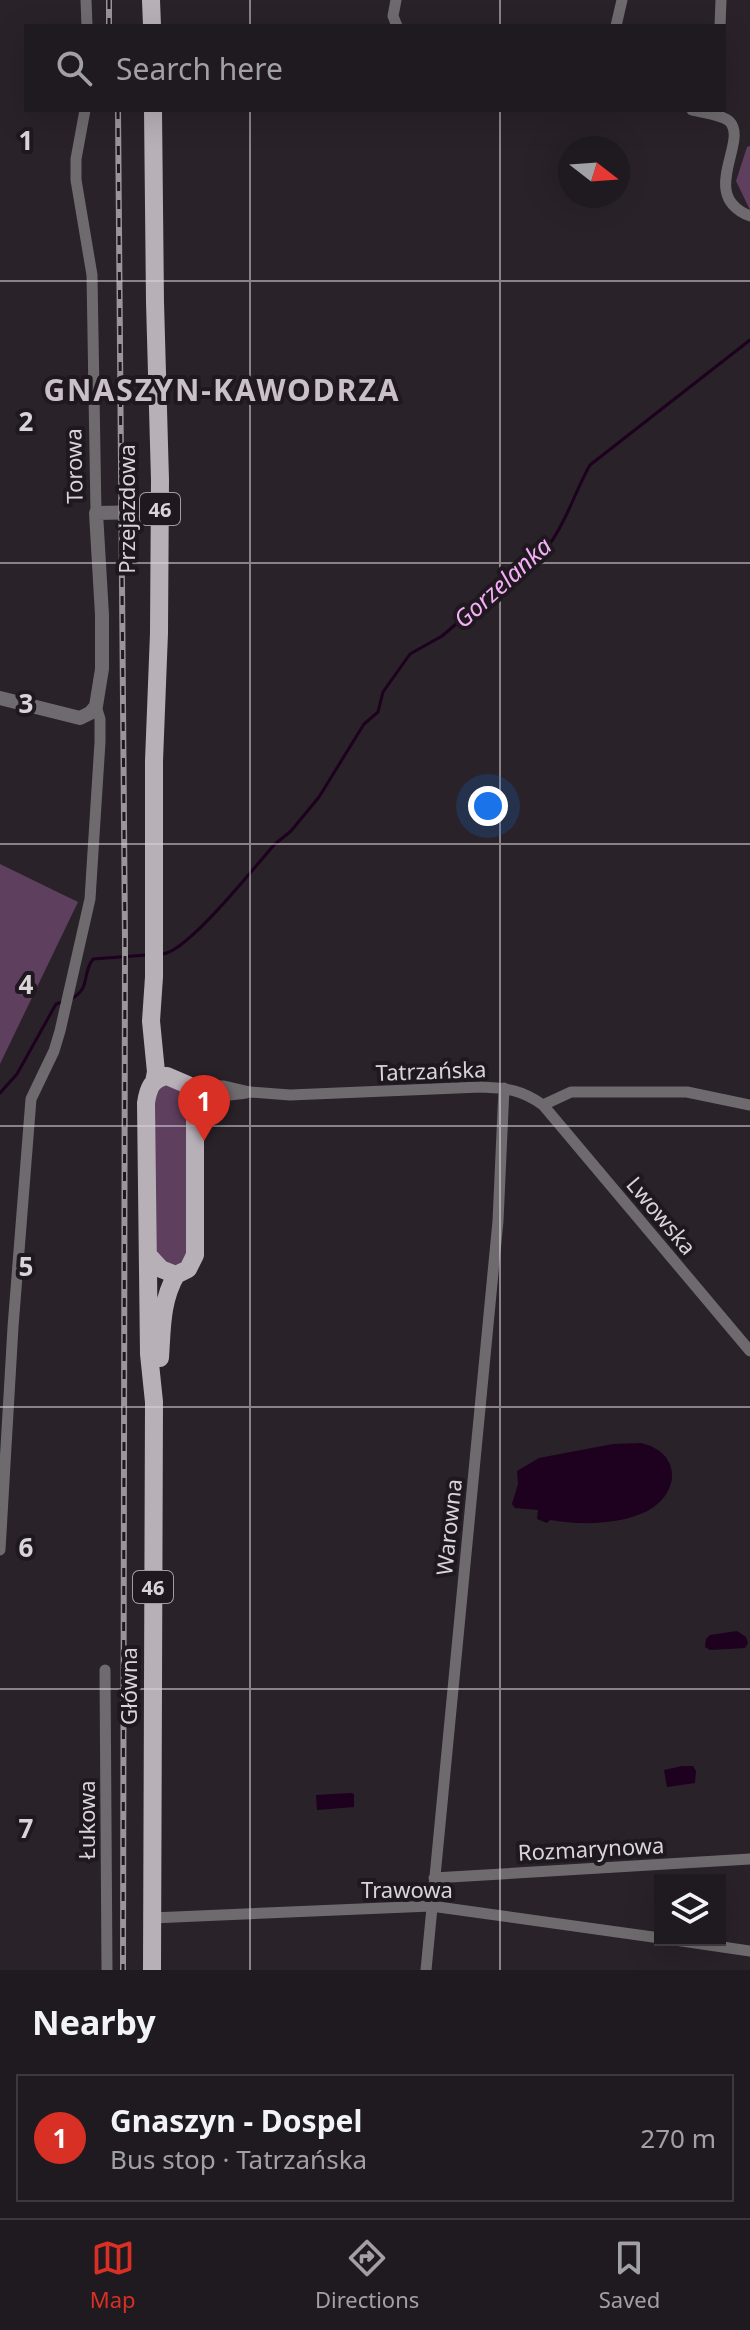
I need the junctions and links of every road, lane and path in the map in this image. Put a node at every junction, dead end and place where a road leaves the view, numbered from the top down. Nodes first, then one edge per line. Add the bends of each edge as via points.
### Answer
1 (86, 0) edge
2 (151, 0) edge
3 (396, 0) edge
4 (622, 0) edge
5 (721, 0) edge
6 (87, 24) edge
7 (152, 24) edge
8 (396, 24) edge
9 (616, 24) edge
10 (720, 24) edge
11 (85, 112) edge
12 (153, 112) edge
13 (700, 112) edge
14 (750, 216) edge
15 (155, 302) junction
16 (150, 512) junction
17 (96, 513) junction
18 (0, 698) edge
19 (96, 706) junction
20 (155, 715) junction
21 (154, 983) junction
22 (181, 1081) junction
23 (154, 1082) junction
24 (504, 1088) junction
25 (250, 1092) junction
26 (543, 1105) junction
27 (750, 1105) edge
28 (195, 1111) junction
29 (149, 1256) junction
30 (176, 1275) junction
31 (750, 1351) edge
32 (154, 1402) junction
33 (0, 1550) edge
34 (105, 1670) dead end
35 (750, 1859) edge
36 (434, 1878) junction
37 (431, 1906) junction
38 (152, 1918) junction
39 (654, 1937) edge
40 (716, 1946) edge
41 (750, 1951) edge
42 (107, 1970) edge
43 (152, 1970) edge
44 (426, 1970) edge

1 - 6 street
2 - 7 main road
3 - 8 street
4 - 9 street
5 - 10 street
11 - 17 street, Torowa via 76,180 92,275
12 - 15 main road, Przejazdowa / 46
13 - 14 street via 733,124 736,138 727,193
15 - 16 main road, Przejazdowa / 46 via 149,369
15 - 20 main road, Przejazdowa / 46 via 160,480
16 - 17 street
16 - 20 main road, Przejazdowa / 46
17 - 19 street, Torowa via 102,615
18 - 19 street via 80,718
19 - 33 street via 100,742 90,899 65,1014 31,1099
20 - 21 main road, Przejazdowa / 46
21 - 22 main road, Przejazdowa / 46 via 167,1063
21 - 23 main road, Przejazdowa / 46
22 - 23 main road via 160,1077
22 - 25 street, Tatrzańska
22 - 28 main road, 46
23 - 29 main road, 46 via 146,1103
24 - 25 street, Tatrzańska
24 - 26 street, Tatrzańska via 527,1093
24 - 36 street, Warowna via 498,1221
25 - 28 street, Tatrzańska via 214,1097
26 - 27 street via 571,1092 687,1092
26 - 31 street, Lwowska
28 - 30 main road, 46 via 195,1255 188,1269
29 - 30 main road
29 - 32 main road, Główna / 46
30 - 32 main road, Główna / 46 via 163,1311
32 - 38 main road, Główna / 46
34 - 42 street, Łukowa
35 - 36 street, Rozmarynowa
36 - 37 street, Warowna
37 - 38 street, Trawowa
37 - 39 street, Trawowa
37 - 44 street, Warowna
38 - 43 main road, Główna / 46
40 - 41 street

